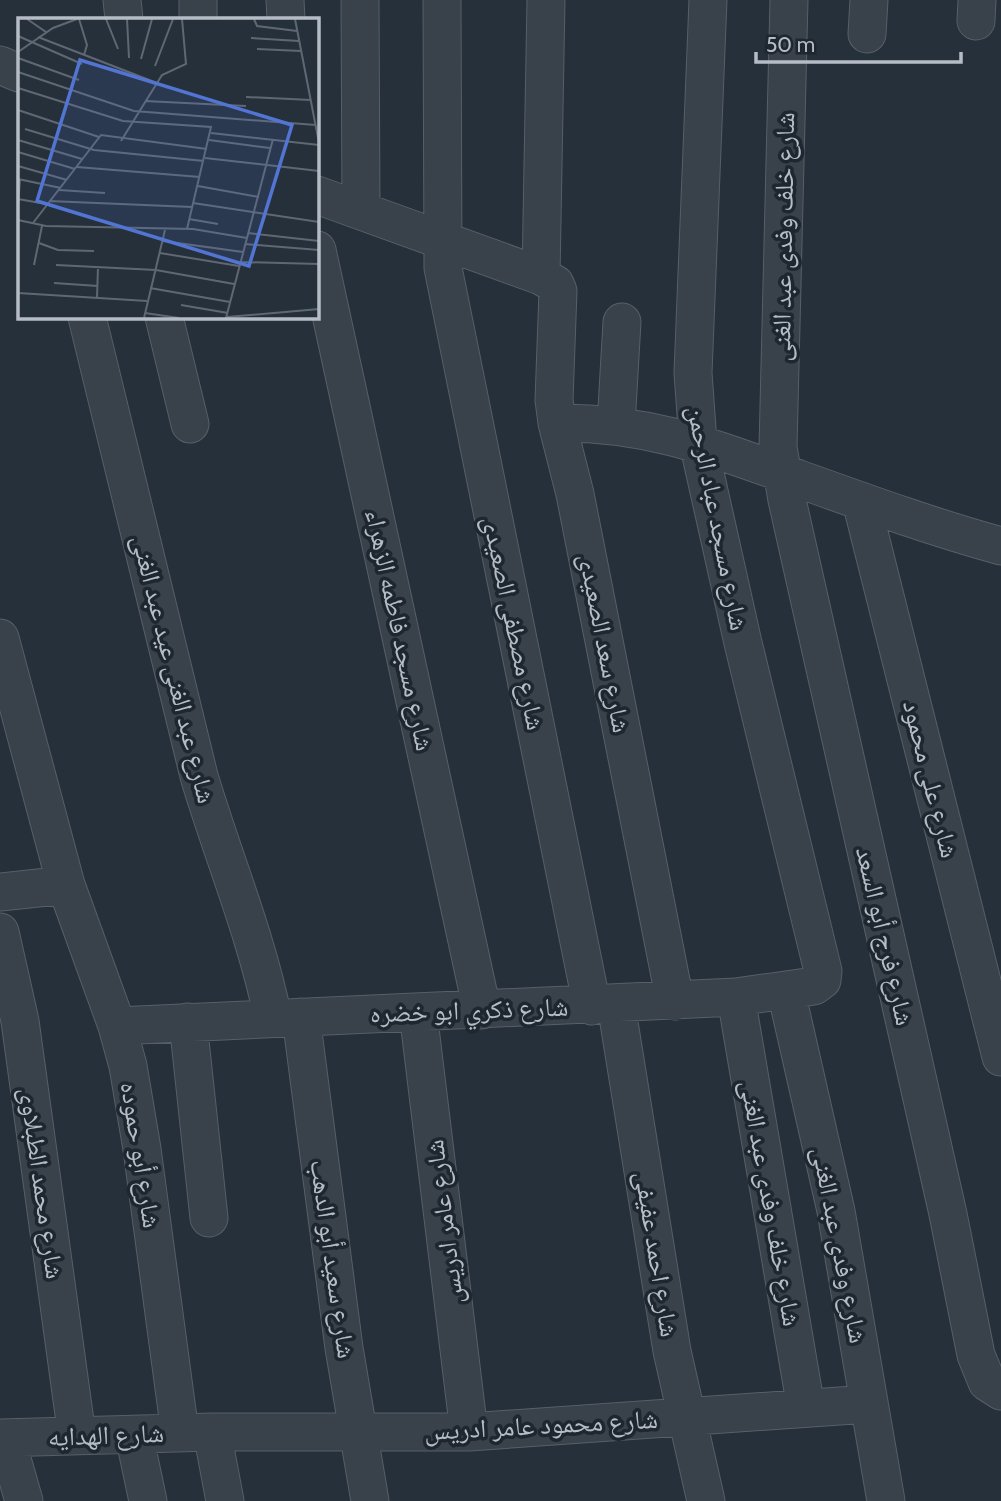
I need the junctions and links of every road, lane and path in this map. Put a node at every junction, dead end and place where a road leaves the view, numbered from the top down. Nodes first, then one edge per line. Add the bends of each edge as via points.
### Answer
1 (122, 0) edge
2 (198, 0) edge
3 (285, 0) edge
4 (360, 0) edge
5 (442, 0) edge
6 (546, 0) edge
7 (708, 0) edge
8 (789, 0) edge
9 (124, 18) edge
10 (198, 18) edge
11 (286, 18) edge
12 (318, 195) edge
13 (361, 211) junction
14 (442, 240) junction
15 (318, 255) edge
16 (548, 280) junction
17 (87, 318) edge
18 (164, 318) edge
19 (622, 322) dead end
20 (556, 423) junction
21 (190, 424) dead end
22 (616, 425) junction
23 (698, 442) junction
24 (782, 473) junction
25 (861, 502) junction
26 (1001, 546) edge
27 (0, 638) edge
28 (66, 885) junction
29 (0, 892) edge
30 (0, 932) edge
31 (803, 987) junction
32 (736, 997) junction
33 (675, 1001) junction
34 (604, 1005) junction
35 (482, 1010) junction
36 (418, 1012) junction
37 (287, 1017) junction
38 (188, 1022) junction
39 (117, 1026) junction
40 (1001, 1057) edge
41 (209, 1218) dead end
42 (1001, 1391) edge
43 (868, 1404) junction
44 (806, 1408) junction
45 (688, 1417) junction
46 (358, 1432) junction
47 (470, 1432) junction
48 (196, 1433) junction
49 (134, 1435) junction
50 (77, 1436) junction
51 (3, 1438) edge
52 (24, 1501) edge
53 (148, 1501) edge
54 (225, 1501) edge
55 (370, 1501) edge
56 (706, 1501) edge
57 (886, 1501) edge

1 - 9 street
2 - 10 street
3 - 11 street
4 - 13 street
5 - 14 street, شارع مصطفى الصعيدى
6 - 16 street, شارع سعد الصعيدى
7 - 23 street, شارع مسجد عباد الرحمن via 692,373
8 - 24 street, شارع خلف وفدى عبد الغنى via 778,419
12 - 13 street
13 - 14 street
14 - 16 street
14 - 34 street, شارع مصطفى الصعيدى via 462,370
15 - 35 street, شارع مسجد فاطمه الزهراء
16 - 20 street, شارع سعد الصعيدى via 559,299
17 - 37 street, شارع عبد الغنى عيد عبد الغنى via 199,776 220,846
18 - 21 street
19 - 22 street
20 - 22 street
20 - 33 street, شارع سعد الصعيدى via 574,486
22 - 23 street
23 - 24 street
23 - 31 street, شارع مسجد عباد الرحمن via 823,971
24 - 25 street
24 - 42 street, شارع فرج أبو السعد via 976,1355 987,1382
25 - 26 street
25 - 40 street, شارع على محمود
27 - 28 street, شارع أبو حموده
28 - 29 street
28 - 39 street, شارع أبو حموده
30 - 50 street, شارع محمد الطبلاوى via 20,1021
31 - 32 street, شارع ذكري ابو خضره
31 - 43 street, شارع وفدى عبد الغنى
32 - 33 street, شارع ذكري ابو خضره
32 - 44 street, شارع خلف وفدى عبد الغنى
33 - 34 street, شارع ذكري ابو خضره
34 - 35 street, شارع ذكري ابو خضره
34 - 45 street, شارع احمد عفيفى
35 - 36 street, شارع ذكري ابو خضره
36 - 37 street, شارع ذكري ابو خضره
36 - 47 street, شارع عامر ادريس
37 - 38 street, شارع ذكري ابو خضره
37 - 46 street, شارع سعيد أبو الدهب
38 - 39 street, شارع ذكري ابو خضره
38 - 41 street
39 - 48 street, شارع أبو حموده
43 - 44 street, شارع محمود عامر ادريس
43 - 57 street, شارع وفدى عبد الغنى
44 - 45 street, شارع محمود عامر ادريس
45 - 47 street, شارع محمود عامر ادريس
45 - 56 street, شارع احمد عفيفى
46 - 47 street, شارع محمود عامر ادريس
46 - 48 street, شارع محمود عامر ادريس
46 - 55 street, شارع سعيد أبو الدهب
48 - 49 street, شارع الهدايه
48 - 54 street, شارع أبو حموده
49 - 50 street, شارع الهدايه
49 - 53 street
50 - 51 street, شارع الهدايه
51 - 52 street

